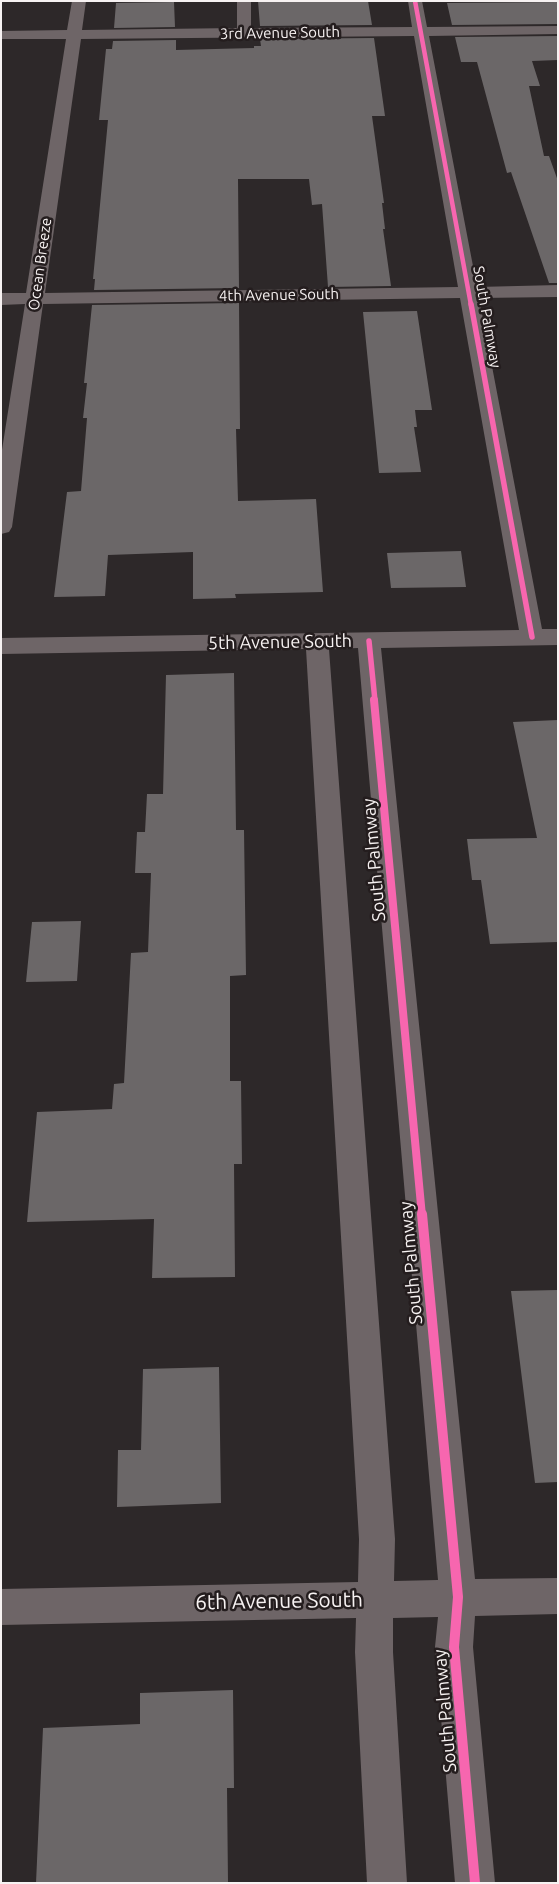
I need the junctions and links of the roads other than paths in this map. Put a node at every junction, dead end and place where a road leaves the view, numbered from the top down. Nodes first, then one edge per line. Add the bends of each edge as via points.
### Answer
1 (79, 1) edge
2 (244, 1) edge
3 (415, 1) edge
4 (558, 30) edge
5 (421, 32) junction
6 (244, 33) junction
7 (1, 35) edge
8 (74, 35) junction
9 (558, 291) edge
10 (469, 292) junction
11 (35, 297) junction
12 (1, 299) edge
13 (1, 527) edge
14 (532, 637) junction
15 (558, 637) edge
16 (369, 641) junction
17 (316, 642) junction
18 (1, 646) edge
19 (558, 1596) edge
20 (458, 1597) junction
21 (376, 1599) junction
22 (1, 1607) edge
23 (387, 1883) edge
24 (475, 1883) edge

1 - 8 street, Ocean Breeze
2 - 6 street
3 - 5 street, South Palmway
4 - 5 street, 3rd Avenue South
5 - 6 street, 3rd Avenue South
5 - 10 street, South Palmway
6 - 8 street, 3rd Avenue South
7 - 8 street, 3rd Avenue South
8 - 11 street, Ocean Breeze
9 - 10 street, 4th Avenue South
10 - 11 street, 4th Avenue South
10 - 14 street, South Palmway
11 - 12 street, 4th Avenue South
11 - 13 street, Ocean Breeze
14 - 15 street, 5th Avenue South
14 - 16 street, 5th Avenue South
16 - 17 street, 5th Avenue South
16 - 20 street, South Palmway
17 - 18 street, 5th Avenue South
17 - 21 street via 377,1539
19 - 20 street, 6th Avenue South
20 - 21 street, 6th Avenue South
20 - 24 street, South Palmway via 454,1647
21 - 22 street, 6th Avenue South
21 - 23 street via 374,1652

